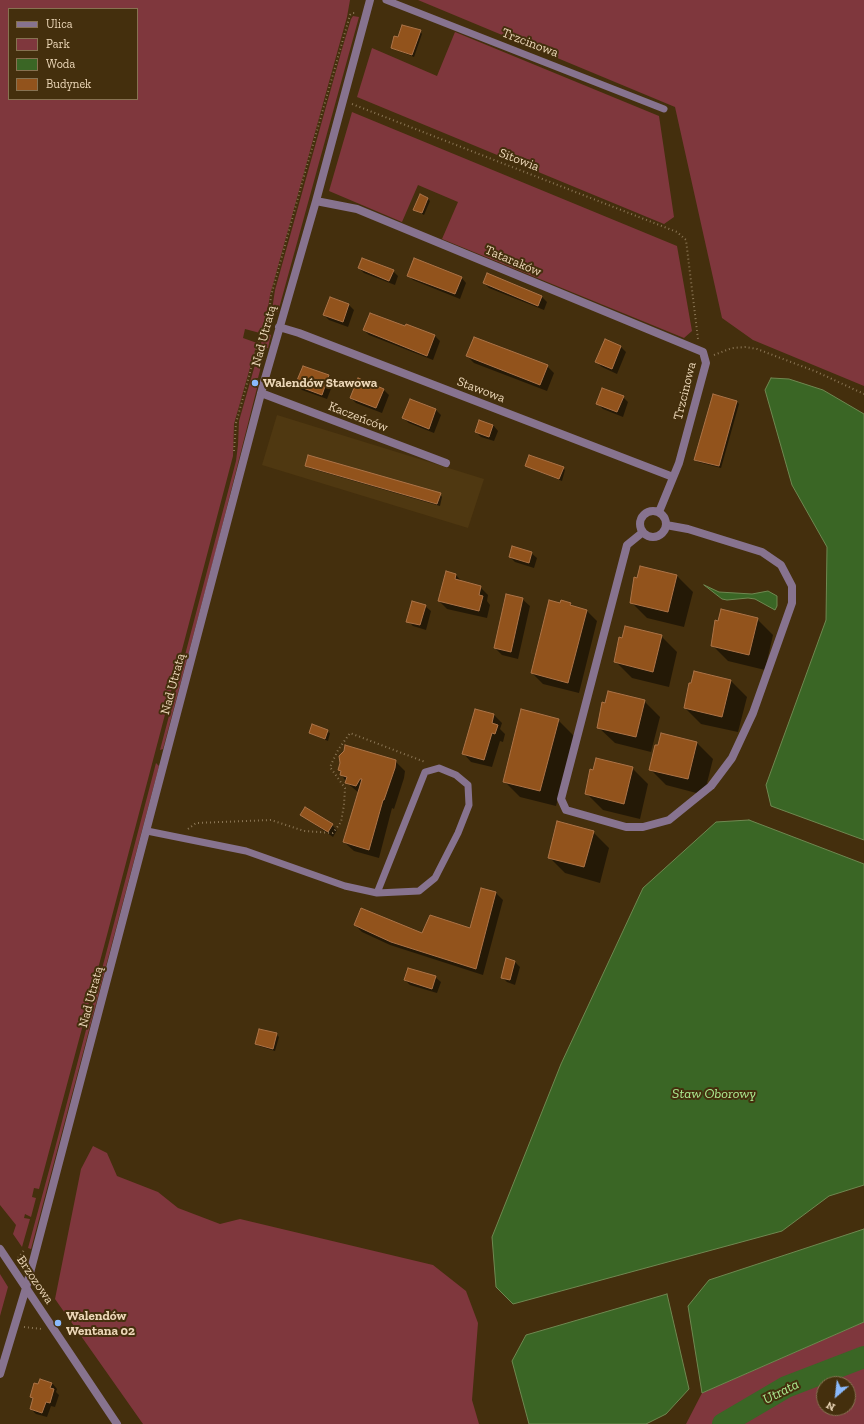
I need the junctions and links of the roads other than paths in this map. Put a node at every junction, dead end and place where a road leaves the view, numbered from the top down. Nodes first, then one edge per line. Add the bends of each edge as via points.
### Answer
1 (370, 0) edge
2 (386, 0) edge
3 (664, 109) dead end
4 (316, 201) junction
5 (279, 327) junction
6 (699, 349) joint
7 (261, 393) junction
8 (446, 463) dead end
9 (673, 477) junction
10 (659, 512) junction
11 (666, 525) junction
12 (643, 532) junction
13 (147, 831) junction
14 (377, 893) junction
15 (0, 1249) edge
16 (26, 1288) junction
17 (0, 1374) edge
18 (117, 1424) edge

1 - 4 street, Nad Utratą
2 - 3 lane, Trzcinowa
4 - 5 street, Nad Utratą
4 - 6 street, Tataraków via 357,209 650,332
5 - 7 street, Nad Utratą
5 - 9 street, Stawowa
6 - 9 street, Trzcinowa via 706,361
7 - 8 street, Kaczeńców
7 - 13 street, Nad Utratą
9 - 10 street, Trzcinowa
10 - 11 street via 666,520
10 - 12 street via 647,512 642,518 640,525
11 - 12 street via 663,533 655,537
11 - 12 street via 688,529 762,552 781,565 792,586 792,603 753,713 732,758 711,786 669,820 643,827 626,827 566,810 561,799 627,545
13 - 14 lane via 246,851 345,886
13 - 16 street, Nad Utratą
14 - 14 lane via 425,772 439,768 456,775 468,785 469,805 435,878 419,891
15 - 16 street, Brzozowa
16 - 17 street, Nad Utratą
16 - 18 street, Brzozowa

